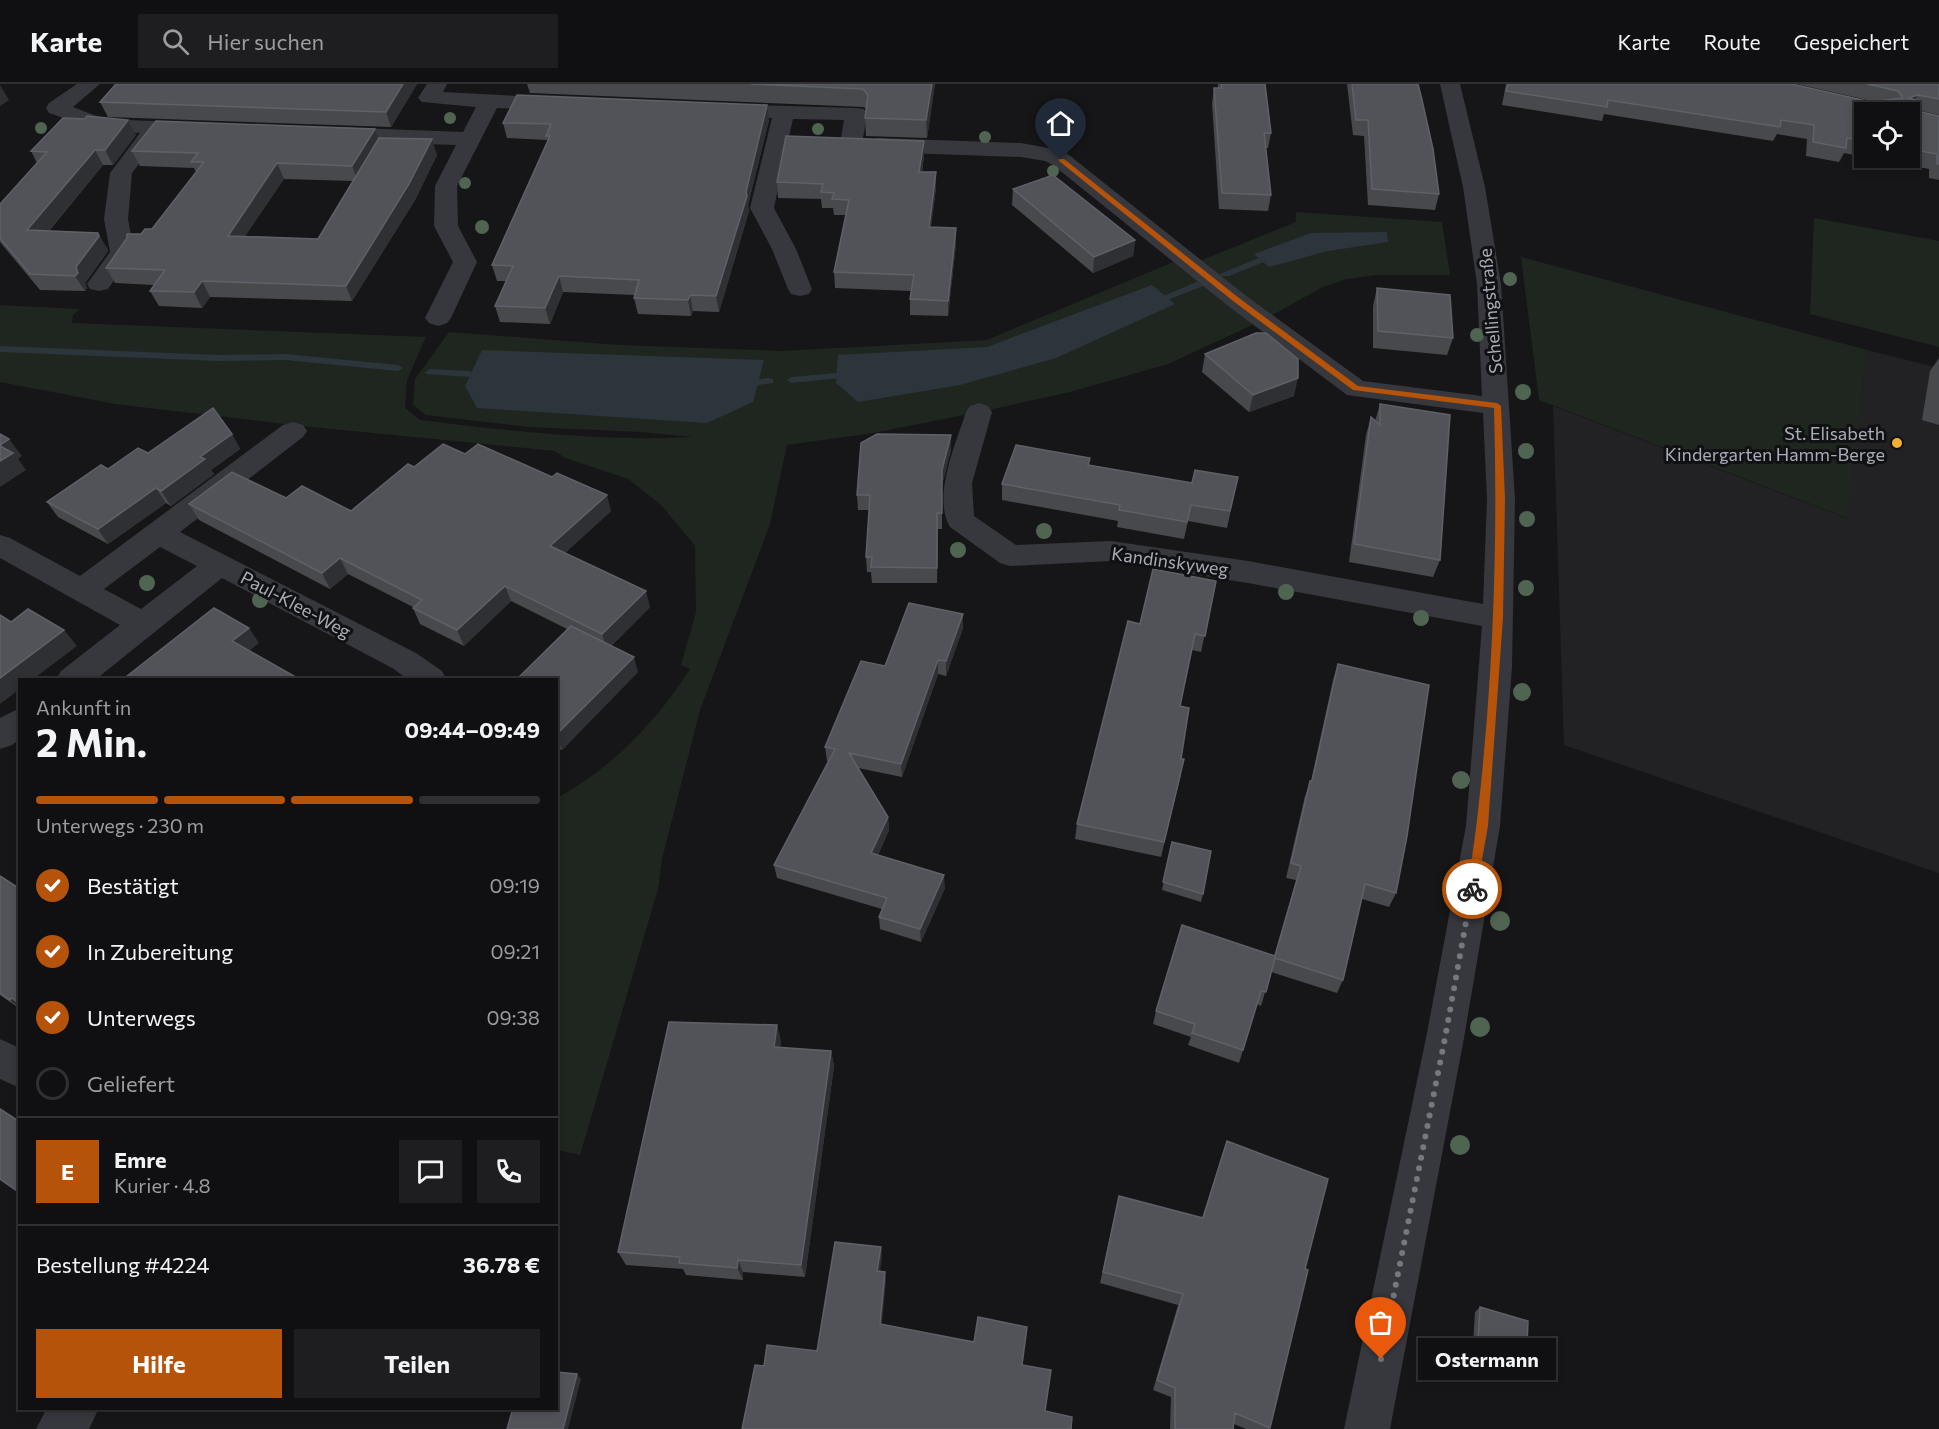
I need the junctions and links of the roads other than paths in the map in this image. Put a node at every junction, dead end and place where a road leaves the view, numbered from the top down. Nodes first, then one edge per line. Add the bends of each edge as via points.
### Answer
1 (90, 84) edge
2 (1450, 84) edge
3 (433, 91) edge
4 (490, 101) junction
5 (584, 105) edge
6 (702, 109) edge
7 (784, 112) junction
8 (155, 128) junction
9 (211, 130) edge
10 (314, 133) edge
11 (406, 136) junction
12 (470, 139) junction
13 (776, 142) junction
14 (851, 144) junction
15 (99, 284) dead end
16 (800, 289) dead end
17 (438, 318) dead end
18 (1497, 406) junction
19 (979, 412) dead end
20 (293, 432) dead end
21 (158, 534) junction
22 (0, 545) edge
23 (219, 565) junction
24 (81, 590) junction
25 (1499, 618) junction
26 (143, 624) junction
27 (75, 678) edge
28 (428, 678) edge
29 (18, 722) edge
30 (0, 736) edge
31 (0, 1057) edge
32 (18, 1069) edge
33 (75, 1410) edge
34 (59, 1429) edge
35 (1367, 1429) edge

1 - 8 street via 57,108 101,125
2 - 18 street, Schellingstraße via 1484,239
3 - 4 street
3 - 11 street
4 - 5 street
4 - 12 street
6 - 7 street
7 - 13 street
7 - 14 street via 856,114
8 - 9 street
8 - 15 street via 121,173 116,219 122,252
10 - 11 street
11 - 12 street
12 - 17 street via 446,186 446,226 465,262
13 - 14 street
13 - 16 street via 762,208
14 - 18 street via 1051,154 1356,389
18 - 25 street, Schellingstraße via 1501,499
19 - 25 street, Kandinskyweg via 958,483 960,520 1010,556 1111,551
20 - 21 street
21 - 23 street, Paul-Klee-Weg
21 - 24 street
22 - 24 street
23 - 26 street
23 - 28 street, Paul-Klee-Weg via 405,661
24 - 26 street
25 - 35 street, Schellingstraße via 1483,826
26 - 27 street
29 - 30 street
31 - 32 street
33 - 34 street

